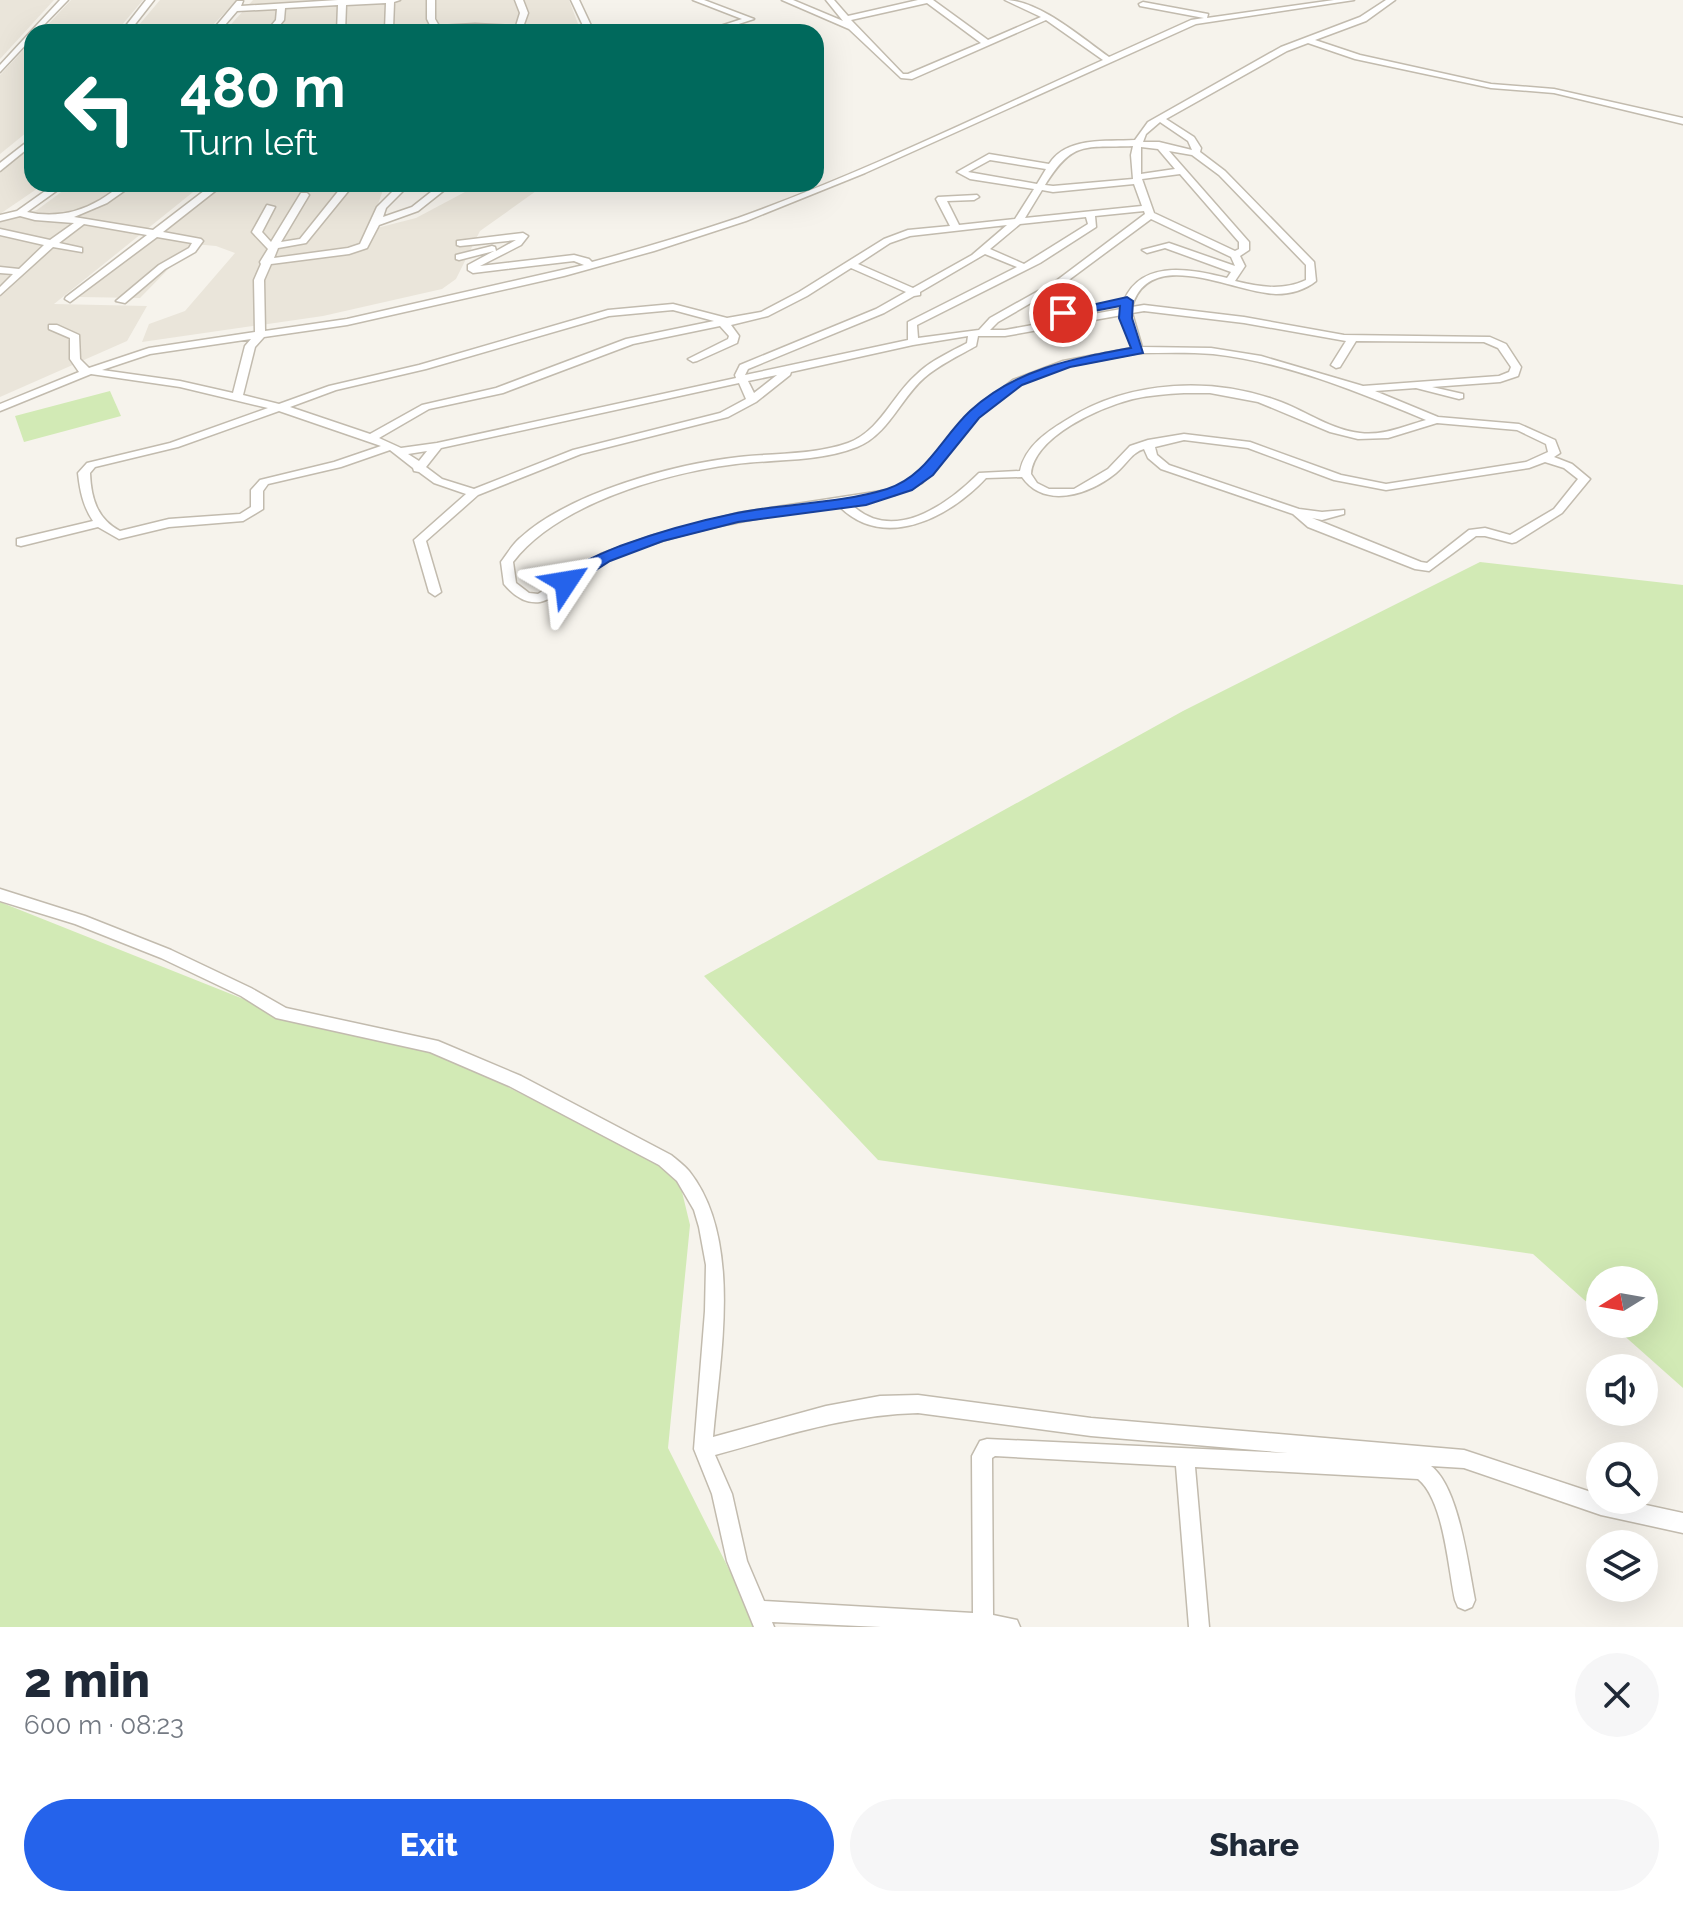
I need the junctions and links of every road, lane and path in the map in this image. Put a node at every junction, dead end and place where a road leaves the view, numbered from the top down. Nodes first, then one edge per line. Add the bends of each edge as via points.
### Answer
1 (64, 0) edge
2 (150, 0) edge
3 (243, 0) edge
4 (390, 0) edge
5 (396, 0) edge
6 (431, 0) edge
7 (519, 0) edge
8 (575, 0) edge
9 (697, 0) edge
10 (786, 0) edge
11 (830, 0) edge
12 (1009, 0) edge
13 (1133, 0) edge
14 (1153, 0) edge
15 (1391, 0) edge
16 (1346, 1) edge
17 (342, 2) edge
18 (1143, 4) junction
19 (281, 6) junction
20 (233, 9) junction
21 (1163, 10) junction
22 (1047, 17) junction
23 (1214, 18) junction
24 (846, 19) junction
25 (41, 24) edge
26 (131, 24) edge
27 (221, 24) edge
28 (277, 24) edge
29 (341, 24) edge
30 (388, 24) edge
31 (434, 24) edge
32 (523, 24) edge
33 (586, 24) edge
34 (733, 24) edge
35 (852, 27) junction
36 (1165, 35) junction
37 (1308, 40) junction
38 (24, 43) edge
39 (988, 44) junction
40 (1110, 61) junction
41 (0, 70) edge
42 (1161, 119) junction
43 (1683, 121) edge
44 (1136, 143) junction
45 (1159, 145) junction
46 (24, 148) edge
47 (1195, 153) junction
48 (1051, 167) junction
49 (0, 168) edge
50 (1182, 171) junction
51 (1139, 179) junction
52 (824, 186) edge
53 (1039, 186) junction
54 (50, 192) edge
55 (117, 192) edge
56 (209, 192) edge
57 (343, 192) edge
58 (397, 192) edge
59 (437, 192) edge
60 (810, 192) edge
61 (304, 195) dead end
62 (974, 197) dead end
63 (270, 207) dead end
64 (1148, 211) junction
65 (20, 213) junction
66 (1090, 215) junction
67 (0, 218) edge
68 (63, 218) junction
69 (83, 221) junction
70 (1018, 221) junction
71 (377, 222) junction
72 (955, 227) junction
73 (0, 232) edge
74 (157, 234) junction
75 (460, 243) dead end
76 (51, 244) junction
77 (508, 247) junction
78 (274, 248) junction
79 (79, 250) dead end
80 (984, 250) junction
81 (1147, 250) dead end
82 (1235, 255) junction
83 (459, 257) dead end
84 (265, 262) junction
85 (850, 264) junction
86 (590, 266) junction
87 (1024, 267) junction
88 (0, 270) edge
89 (1238, 271) junction
90 (21, 272) junction
91 (1230, 281) junction
92 (0, 292) edge
93 (916, 293) junction
94 (70, 299) dead end
95 (121, 301) dead end
96 (1125, 306) junction
97 (729, 324) junction
98 (53, 327) dead end
99 (984, 332) junction
100 (260, 336) junction
101 (1356, 338) junction
102 (913, 342) junction
103 (1138, 350) junction
104 (693, 359) dead end
105 (1336, 365) dead end
106 (789, 370) junction
107 (91, 371) junction
108 (741, 379) junction
109 (1409, 384) junction
110 (1360, 389) junction
111 (1459, 396) dead end
112 (242, 398) junction
113 (752, 400) junction
114 (275, 406) junction
115 (0, 408) edge
116 (1436, 420) junction
117 (372, 437) junction
118 (1148, 443) junction
119 (437, 446) junction
120 (394, 449) junction
121 (1548, 459) junction
122 (418, 469) junction
123 (1025, 474) junction
124 (474, 493) junction
125 (843, 503) junction
126 (1297, 512) junction
127 (1340, 512) dead end
128 (99, 523) junction
129 (21, 542) dead end
130 (435, 592) dead end
131 (0, 895) edge
132 (703, 1449) junction
133 (1185, 1456) junction
134 (1683, 1523) edge
135 (1465, 1600) dead end
136 (760, 1619) edge
137 (983, 1626) edge
138 (1010, 1627) edge
139 (1199, 1627) edge

1 - 25 street
2 - 26 street
3 - 20 street
4 - 5 street
4 - 17 street
4 - 30 street
6 - 31 street
7 - 32 street
8 - 33 street
9 - 34 street via 750,19
10 - 35 street
11 - 24 street
12 - 22 street
13 - 18 street
14 - 18 street
14 - 21 street
15 - 37 street via 1363,19
16 - 23 street
17 - 19 street
17 - 29 street
18 - 21 street
19 - 20 street
19 - 28 street
20 - 27 street
21 - 23 street
21 - 36 street via 1172,21
22 - 39 street
22 - 40 street
23 - 36 street
24 - 35 street
24 - 39 street via 928,0
35 - 39 street via 901,76 916,76
36 - 40 street
37 - 42 street
37 - 43 street via 1358,57 1491,86 1554,91
38 - 41 street
40 - 52 street
42 - 44 street
42 - 47 street via 1191,139
44 - 45 street
44 - 48 street via 1077,146
44 - 51 street
45 - 47 street
45 - 50 street
46 - 49 street
47 - 91 street via 1222,173 1311,264 1311,281 1289,291
48 - 53 street
48 - 53 street via 989,157 961,172
50 - 51 street
50 - 82 street via 1244,242 1244,250
51 - 53 street via 1062,189
51 - 64 street
53 - 70 street
54 - 65 street
55 - 68 street via 84,213
56 - 74 street
57 - 78 street via 303,241
58 - 71 street via 382,207
59 - 71 street via 415,209
60 - 86 street via 743,219
61 - 78 street
62 - 72 street via 941,199
63 - 78 street via 257,232
64 - 66 street
64 - 82 street
64 - 99 street via 1090,262 994,320
65 - 67 street
65 - 68 street
66 - 70 street
66 - 87 street via 1090,228
68 - 69 street
69 - 74 street
69 - 76 street
70 - 72 street
70 - 80 street
71 - 84 street via 364,246
72 - 85 street via 896,237
73 - 76 street
74 - 94 street
74 - 95 street via 198,243
75 - 77 street via 523,236
76 - 79 street
76 - 90 street
77 - 83 street
77 - 86 street via 470,270 574,258
78 - 84 street
80 - 87 street
80 - 93 street
81 - 89 street via 1164,244
82 - 89 street
84 - 100 street via 259,280
85 - 93 street
85 - 97 street via 774,310
86 - 100 street via 347,322
87 - 102 street via 912,324
88 - 90 street
89 - 91 street
90 - 92 street
91 - 96 street via 1158,273
93 - 108 street via 746,366
96 - 99 street via 1005,333
96 - 101 street via 1210,312
96 - 103 street
97 - 104 street via 733,341
97 - 114 street via 673,307 628,309
97 - 117 street via 630,341 499,391 444,400
98 - 107 street via 75,337 77,366
99 - 102 street
99 - 125 street via 921,376 853,445 719,463 615,493 546,523 510,556 506,576 515,591 540,598 605,557 658,538 738,517
100 - 107 street via 149,351
100 - 112 street via 250,346
101 - 105 street
101 - 109 street via 1492,340 1511,355 1516,367 1514,374 1500,379
102 - 106 street
103 - 110 street via 1227,353 1276,362
103 - 125 street via 1067,363 1017,382 974,415 918,481 880,497
106 - 108 street
106 - 113 street
107 - 112 street via 126,373
107 - 115 street
108 - 113 street
108 - 119 street
109 - 110 street
109 - 111 street
110 - 116 street
112 - 114 street
113 - 124 street via 712,419 577,452
114 - 117 street
114 - 128 street via 174,445 87,467 85,494
116 - 121 street via 1530,430 1554,446
116 - 123 street via 1362,437 1250,397 1175,391 1133,395 1094,407 1049,436 1029,458
117 - 120 street
118 - 121 street via 1193,437 1250,445 1338,478 1386,487
118 - 123 street via 1126,453 1112,471 1076,492 1047,492
118 - 126 street via 1152,456 1165,467
119 - 120 street
119 - 122 street
120 - 122 street
120 - 128 street via 264,482 257,490 257,509 243,517 169,523 119,535
121 - 126 street via 1583,477 1558,511 1513,539 1469,534 1429,567 1312,524
122 - 124 street
123 - 125 street via 983,475 955,501 904,523 867,523
124 - 130 street via 420,540
126 - 127 street
128 - 129 street
131 - 132 street via 166,954 295,1018 432,1046 515,1081 665,1160 683,1176 702,1208 715,1265
132 - 134 street via 826,1415 918,1404 1091,1427 1464,1459 1601,1505
132 - 136 street
133 - 135 street via 1426,1472 1441,1496
133 - 137 street via 995,1447 984,1451
133 - 139 street
136 - 137 street
137 - 138 street

